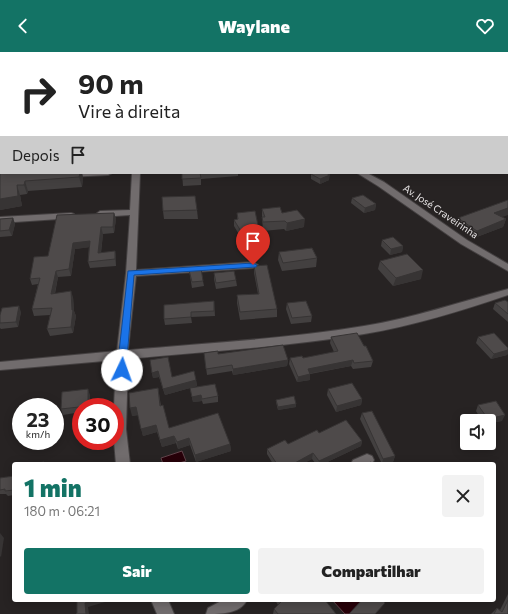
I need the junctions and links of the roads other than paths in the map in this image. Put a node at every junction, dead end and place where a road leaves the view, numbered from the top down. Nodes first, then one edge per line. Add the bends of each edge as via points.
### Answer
1 (93, 174) edge
2 (136, 174) edge
3 (363, 174) edge
4 (62, 176) edge
5 (133, 212) junction
6 (94, 214) edge
7 (78, 215) edge
8 (0, 220) edge
9 (253, 265) edge
10 (508, 268) edge
11 (131, 272) junction
12 (508, 292) edge
13 (122, 356) junction
14 (0, 366) edge
15 (123, 462) edge
16 (160, 602) edge
17 (235, 602) edge
18 (166, 614) edge
19 (214, 614) edge

1 - 4 street
2 - 5 street
3 - 10 street, Av. José Craveirinha via 464,242
5 - 6 street
5 - 11 street
7 - 8 street
9 - 11 street
11 - 13 street
12 - 13 street via 454,310 364,330
13 - 14 street
13 - 15 street via 119,429
16 - 18 street
17 - 19 street

